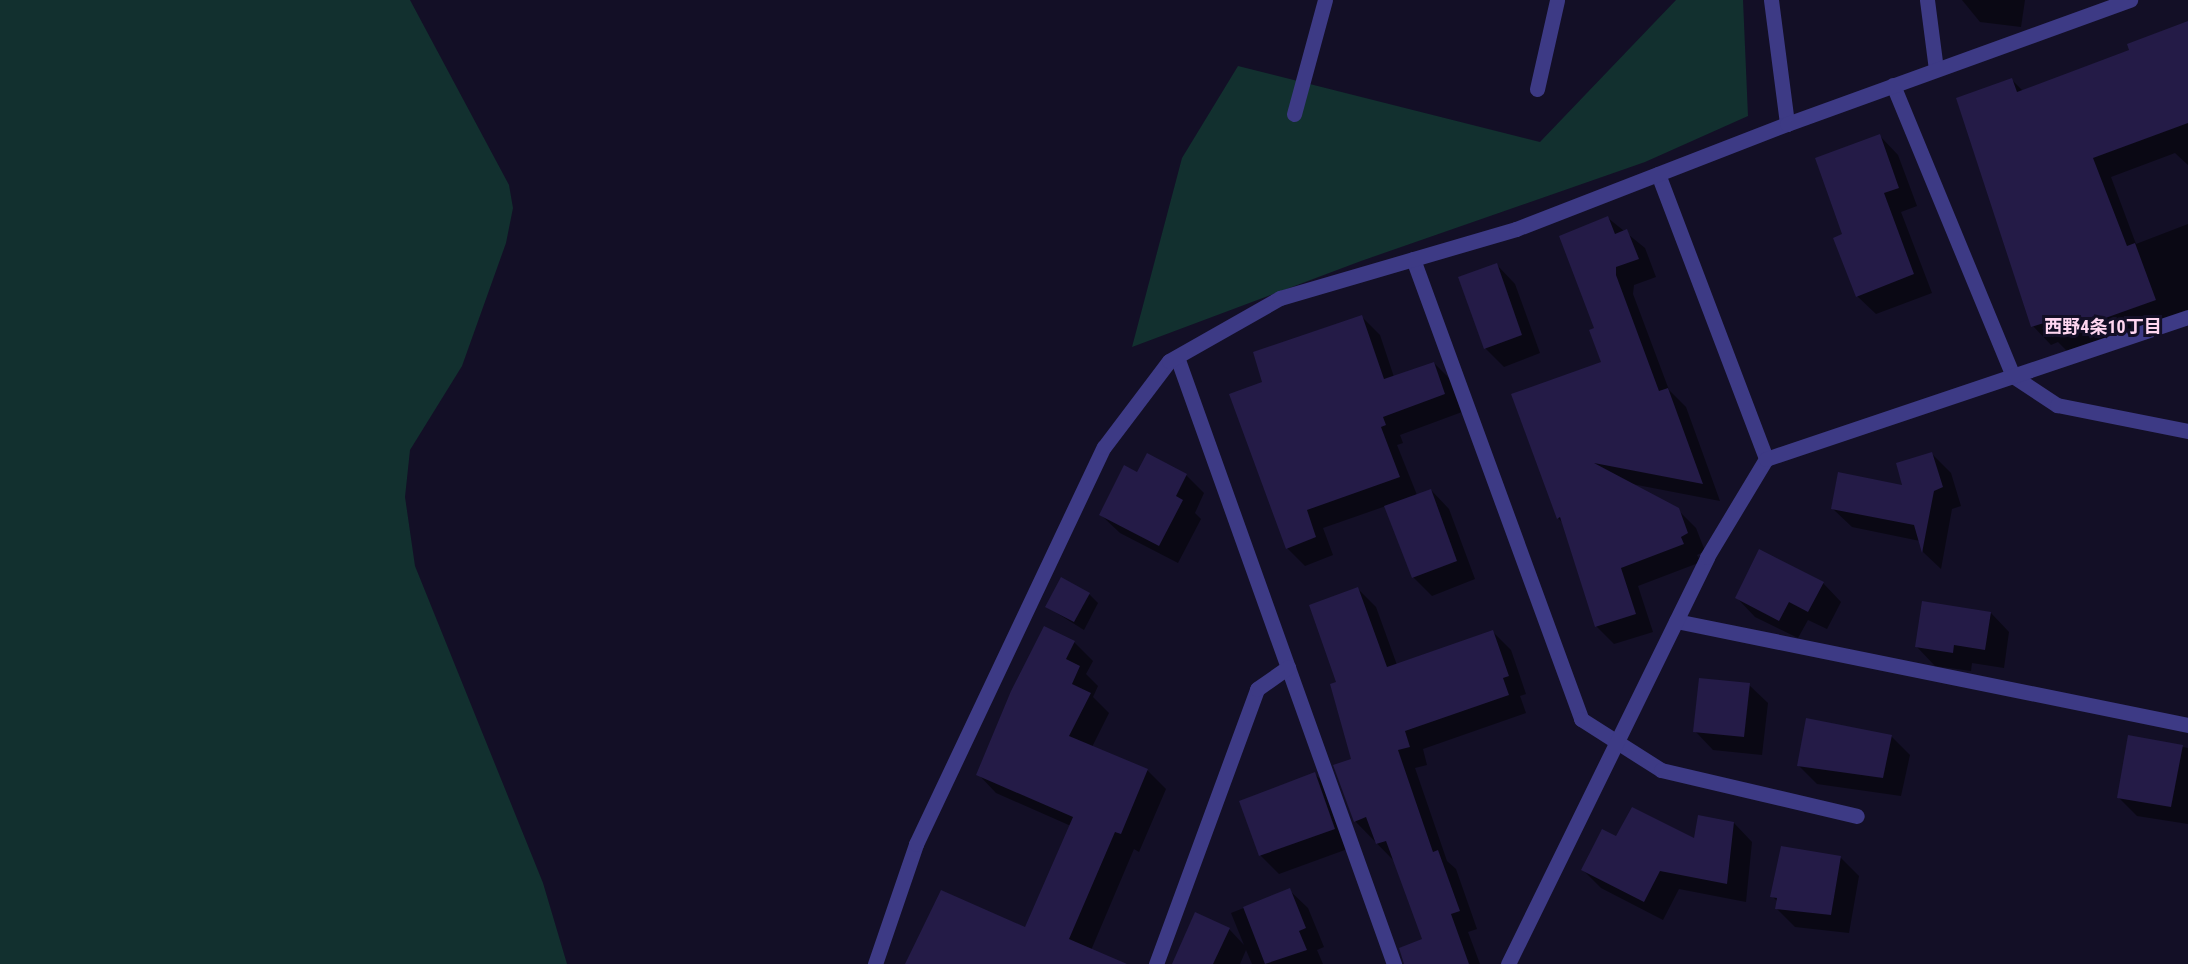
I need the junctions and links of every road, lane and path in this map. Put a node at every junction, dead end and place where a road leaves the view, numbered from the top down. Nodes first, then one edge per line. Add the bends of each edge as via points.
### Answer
1 (1325, 0) edge
2 (1557, 0) edge
3 (1771, 0) edge
4 (1927, 0) edge
5 (2130, 0) edge
6 (1936, 69) junction
7 (1893, 85) junction
8 (1537, 89) dead end
9 (1294, 114) dead end
10 (1787, 124) junction
11 (1658, 174) junction
12 (1413, 259) junction
13 (2188, 317) edge
14 (1177, 357) junction
15 (2013, 376) junction
16 (2188, 432) edge
17 (1766, 459) junction
18 (1676, 621) junction
19 (1288, 667) junction
20 (2188, 725) edge
21 (1617, 743) junction
22 (1857, 816) dead end
23 (876, 964) edge
24 (1156, 964) edge
25 (1394, 964) edge
26 (1508, 964) edge

1 - 9 street
2 - 8 street
3 - 10 street
4 - 6 street
5 - 6 street
6 - 7 street
7 - 10 street
7 - 15 street
10 - 11 street
11 - 12 street via 1515,229
11 - 17 street
12 - 14 street via 1280,298
12 - 21 street via 1581,719
13 - 15 street
14 - 19 street
14 - 23 street via 1169,361 1104,447 916,844
15 - 16 street via 2057,405
15 - 17 street
17 - 18 street via 1707,557
18 - 20 street
18 - 21 street
19 - 24 street via 1257,689
19 - 25 street
21 - 22 street via 1660,770
21 - 26 street

